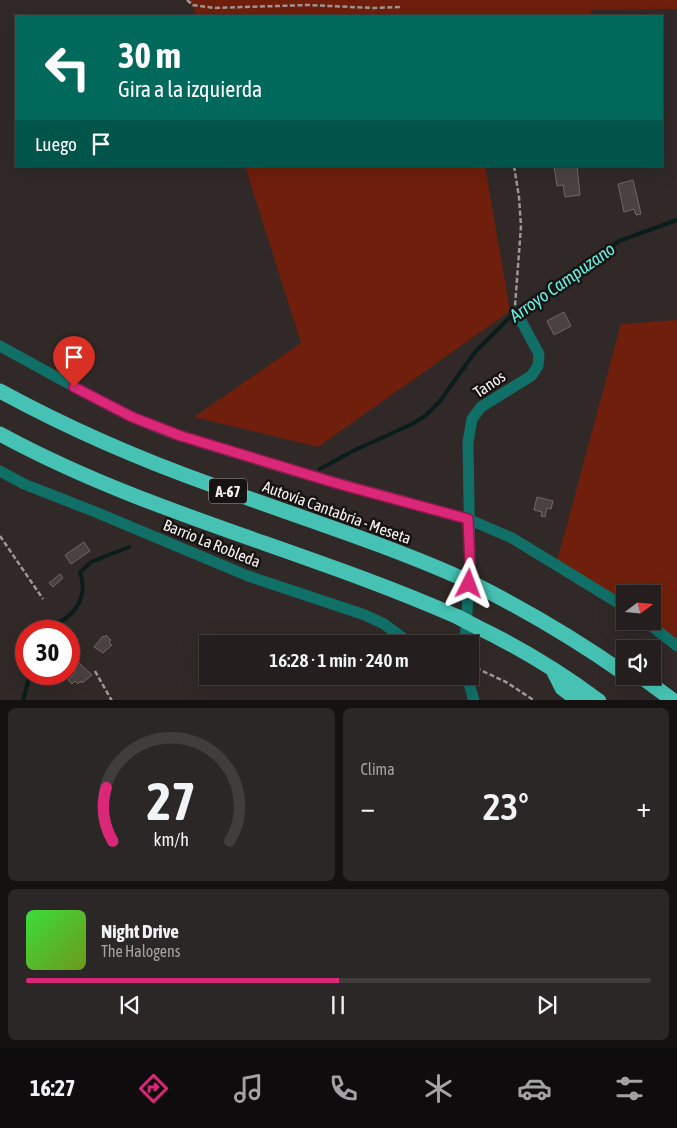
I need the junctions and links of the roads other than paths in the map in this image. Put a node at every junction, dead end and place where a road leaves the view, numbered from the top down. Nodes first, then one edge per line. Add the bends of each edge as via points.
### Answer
1 (519, 317) dead end
2 (0, 346) edge
3 (0, 391) edge
4 (0, 434) edge
5 (0, 471) edge
6 (468, 519) junction
7 (616, 602) edge
8 (657, 630) edge
9 (399, 635) edge
10 (465, 635) edge
11 (677, 646) edge
12 (616, 667) edge
13 (552, 669) junction
14 (470, 685) edge
15 (640, 685) edge
16 (653, 685) edge
17 (474, 700) edge
18 (579, 700) edge
19 (599, 700) edge
20 (660, 700) edge
21 (674, 700) edge

1 - 6 street, Tanos via 539,354 538,366 531,376 481,408 472,419 468,442
2 - 6 street via 132,417 168,432
3 - 12 highway, Autovía Cantabria - Meseta / A-67, bridge via 76,430 150,462 397,551 461,578 548,623
4 - 13 highway, A-67, bridge via 133,496 382,586 458,618 506,641
5 - 9 street, Barrio La Robleda via 24,484 248,576 365,615
6 - 7 street via 512,538
6 - 10 street, Tanos via 470,565
8 - 11 street
13 - 18 highway via 562,688
13 - 19 highway, A-67
14 - 17 street
15 - 20 highway
16 - 21 highway

